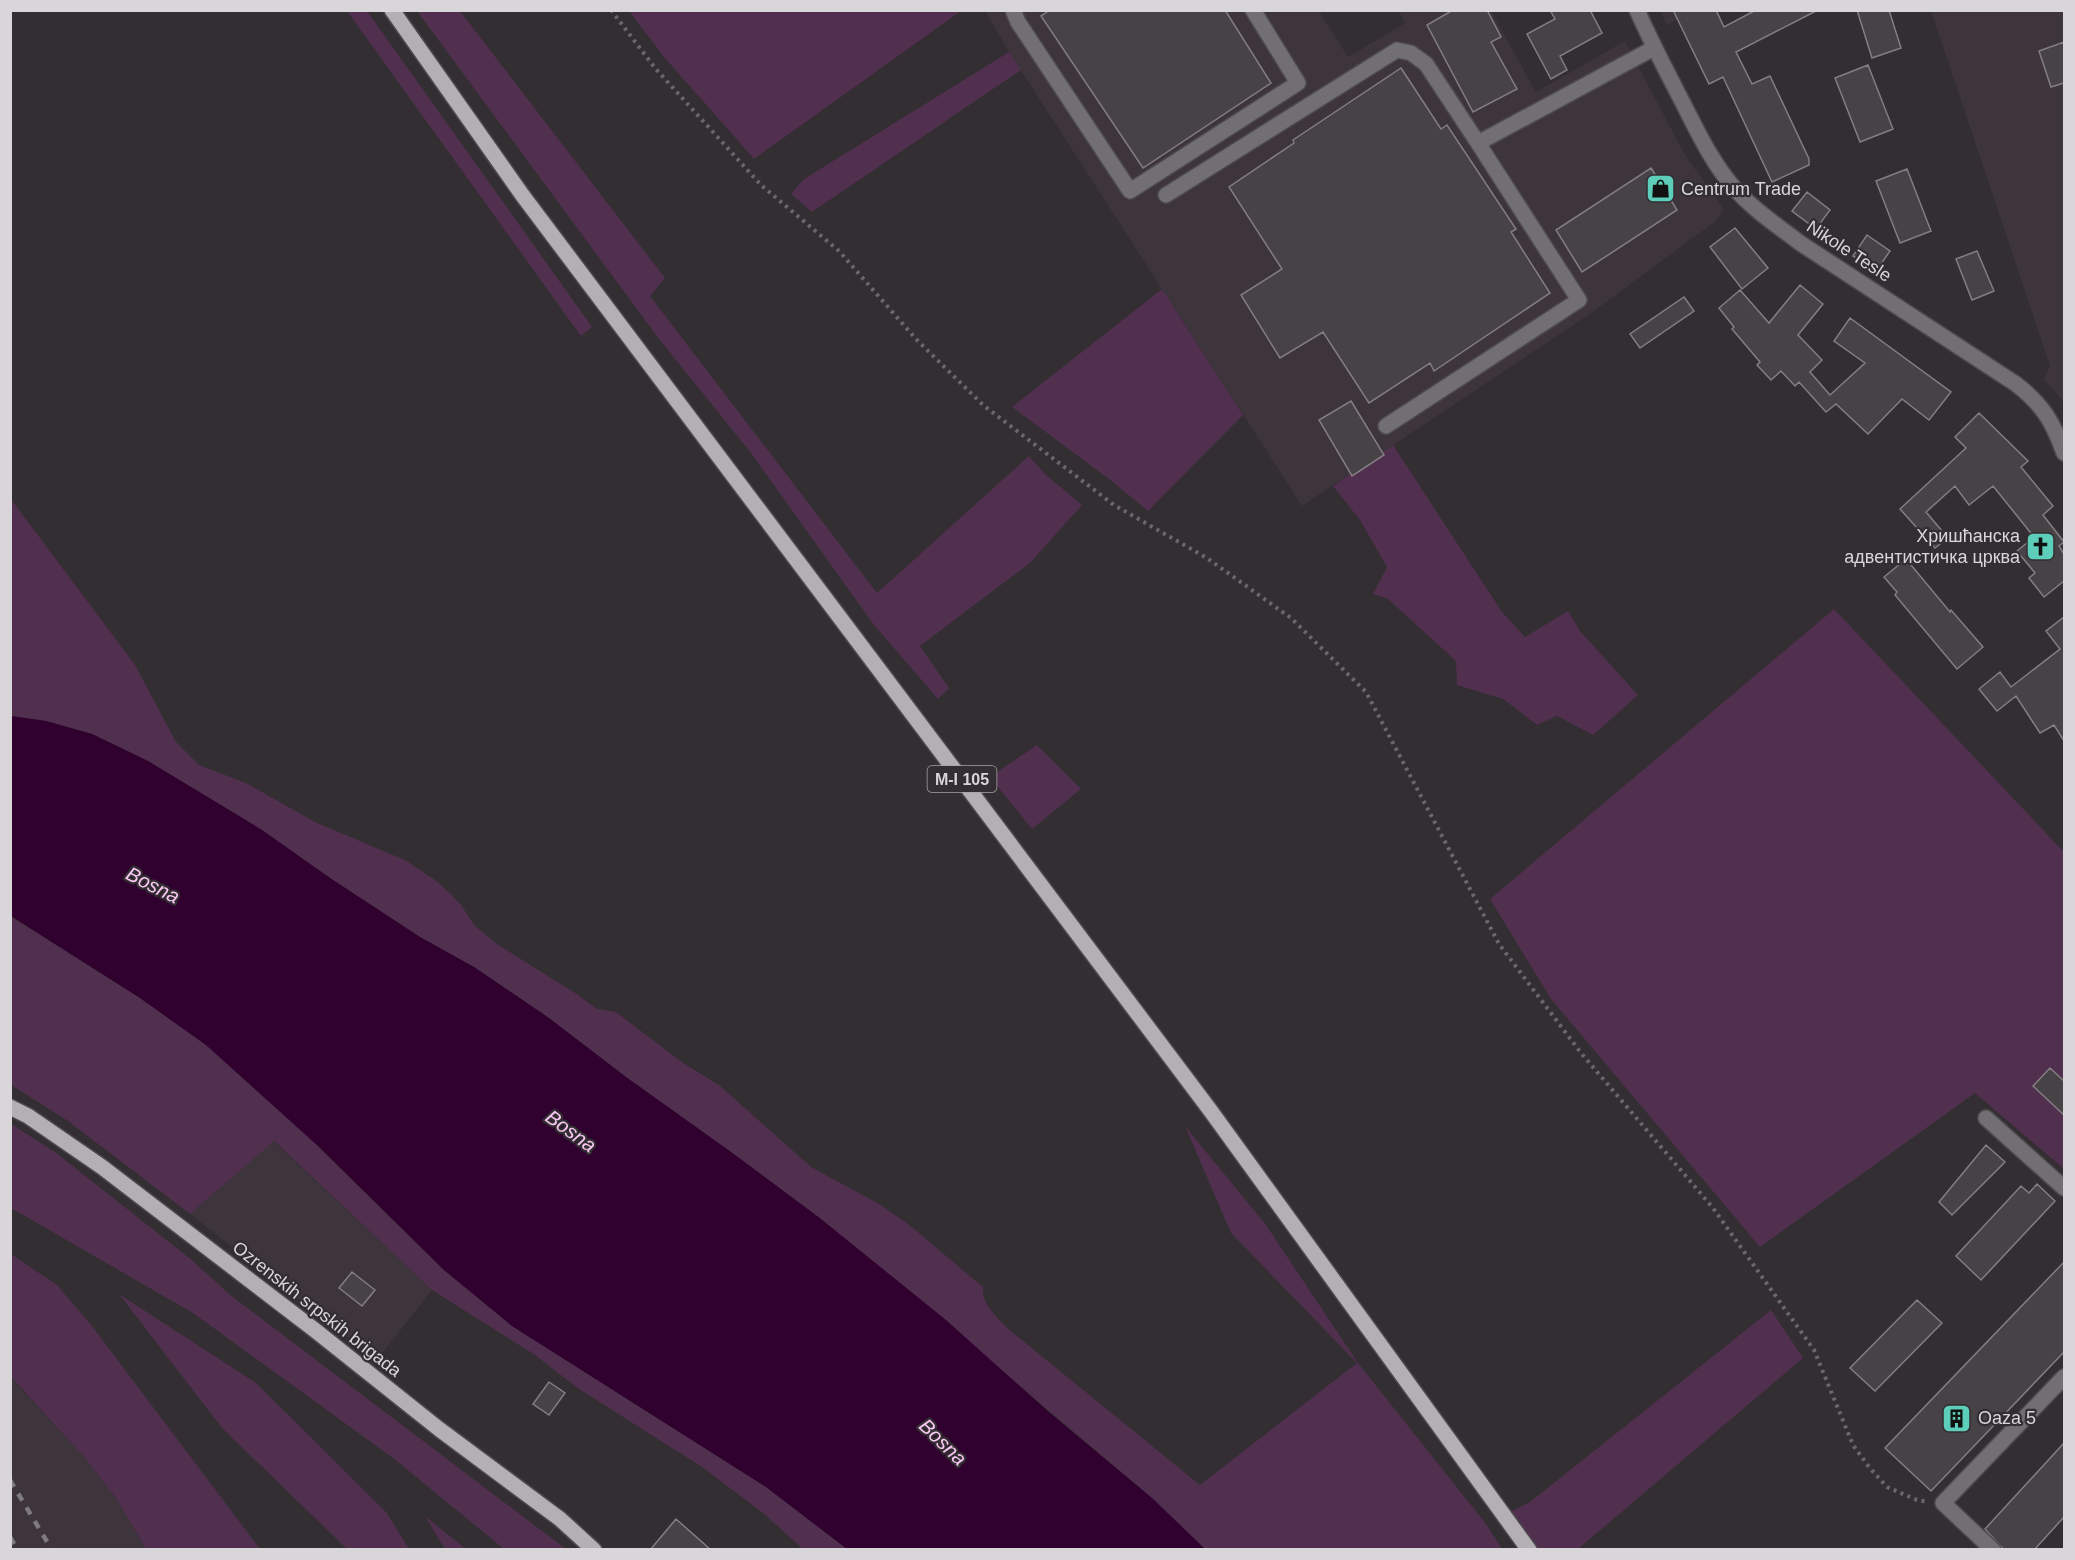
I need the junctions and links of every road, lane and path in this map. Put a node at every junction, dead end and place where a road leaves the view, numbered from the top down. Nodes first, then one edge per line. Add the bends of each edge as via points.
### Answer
1 (392, 10) edge
2 (611, 10) edge
3 (1013, 10) edge
4 (1253, 10) edge
5 (1637, 10) edge
6 (1654, 48) junction
7 (1478, 143) junction
8 (1166, 195) dead end
9 (1386, 426) dead end
10 (2064, 453) edge
11 (10, 1107) edge
12 (1986, 1118) dead end
13 (2064, 1188) edge
14 (2064, 1377) edge
15 (1943, 1503) junction
16 (594, 1550) edge
17 (1528, 1550) edge
18 (1993, 1550) edge

1 - 17 main road, M-I 105 via 524,196 1203,1100
2 - 15 path via 655,68 761,185 839,251 916,339 983,405 1114,505 1207,558 1291,618 1366,692 1499,944 1581,1053 1713,1208 1814,1350 1853,1445 1887,1487 1917,1500
3 - 4 street via 1131,191 1299,83
5 - 6 street, Nikole Tesle
6 - 7 street
6 - 10 street, Nikole Tesle via 1702,140 1737,191 1800,243 2016,384 2046,413
7 - 8 street via 1426,64 1411,53 1397,50
7 - 9 street via 1579,300
11 - 16 main road, Ozrenskih srpskih brigada via 102,1167 560,1519
12 - 13 street
14 - 15 street
15 - 18 street

